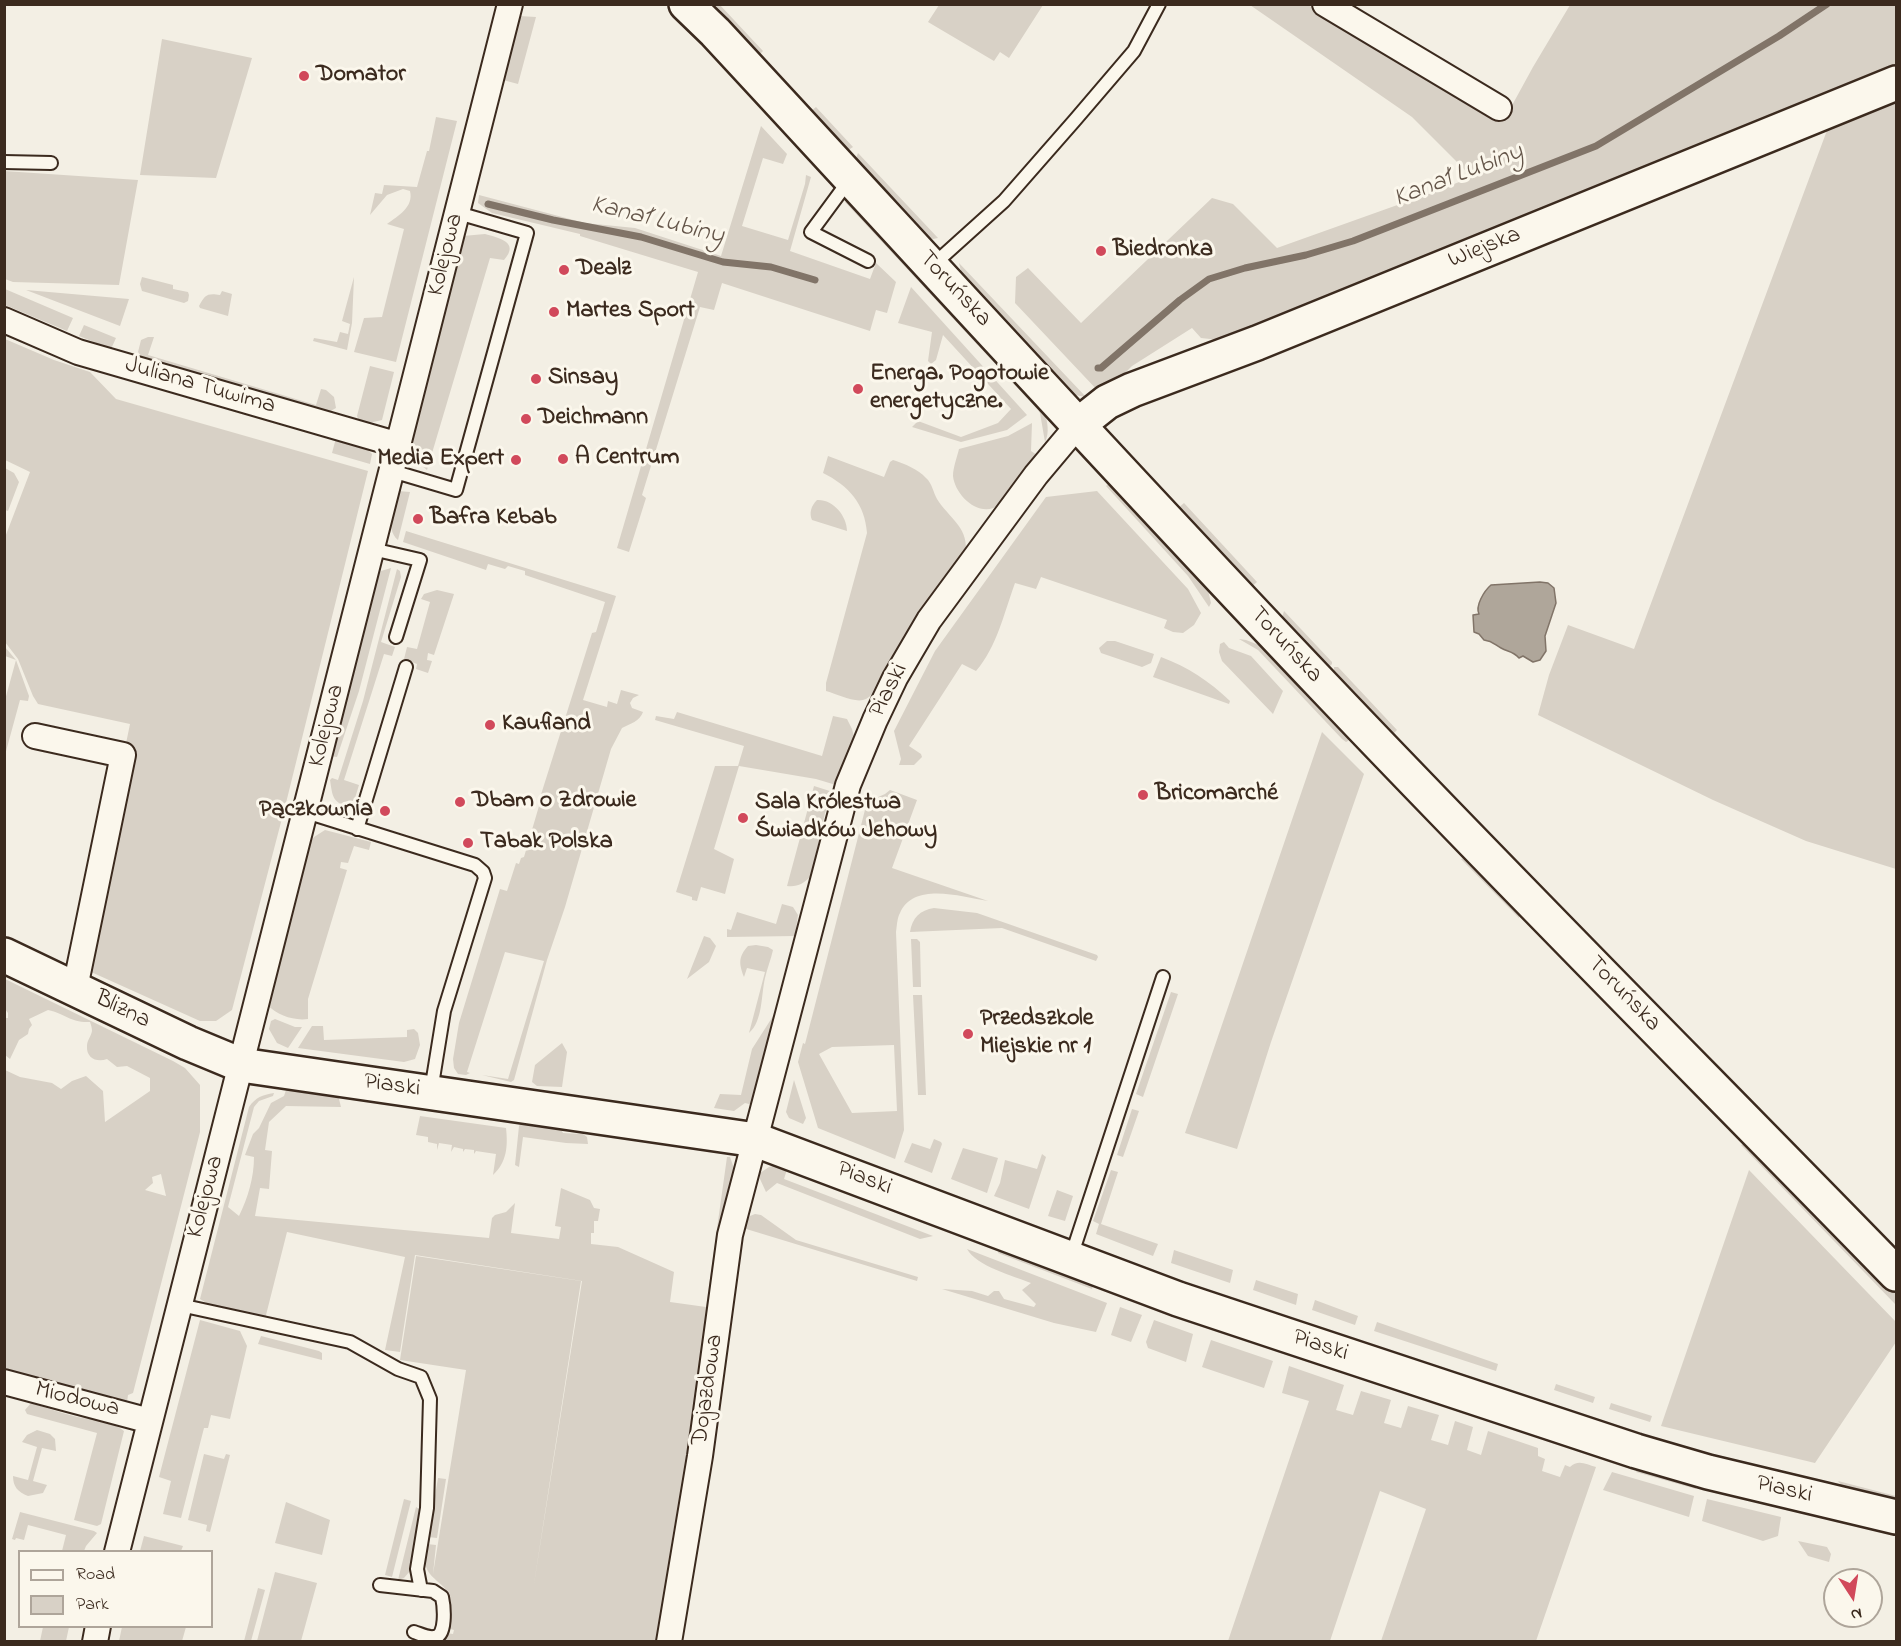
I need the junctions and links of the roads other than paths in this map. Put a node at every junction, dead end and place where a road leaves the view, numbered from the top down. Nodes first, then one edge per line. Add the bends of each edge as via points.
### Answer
1 (510, 4) edge
2 (686, 4) edge
3 (1158, 4) edge
4 (1325, 4) edge
5 (1896, 82) edge
6 (1499, 108) dead end
7 (4, 162) edge
8 (51, 163) dead end
9 (850, 178) junction
10 (458, 213) junction
11 (868, 261) dead end
12 (932, 266) junction
13 (4, 320) edge
14 (1078, 425) junction
15 (399, 445) junction
16 (392, 471) junction
17 (372, 549) junction
18 (396, 637) dead end
19 (406, 668) dead end
20 (35, 735) dead end
21 (306, 812) junction
22 (357, 829) junction
23 (4, 955) edge
24 (1163, 976) dead end
25 (75, 988) junction
26 (241, 1065) junction
27 (431, 1092) junction
28 (756, 1140) junction
29 (1071, 1259) junction
30 (1896, 1274) edge
31 (180, 1305) junction
32 (4, 1382) edge
33 (150, 1420) junction
34 (1896, 1517) edge
35 (117, 1550) edge
36 (380, 1585) dead end
37 (421, 1590) junction
38 (414, 1632) dead end
39 (669, 1641) edge

1 - 10 street, Kolejowa
2 - 9 street, Toruńska
3 - 12 lane via 1134,51 1075,120 1004,201
4 - 6 street
5 - 14 street, Wiejska via 1257,343 1132,390 1107,402
7 - 8 lane
9 - 11 lane via 811,232
9 - 12 street, Toruńska
10 - 15 street, Kolejowa
10 - 16 lane via 528,233 456,490
12 - 14 street, Toruńska
13 - 15 street, Juliana Tuwima via 78,352
14 - 28 street, Piaski via 1036,475 929,620 875,720 846,793
14 - 30 street, Toruńska via 1451,820
15 - 16 street, Kolejowa
16 - 17 street, Kolejowa
17 - 18 lane via 420,560
17 - 21 street, Kolejowa
19 - 22 lane
20 - 25 street via 123,754
21 - 22 lane
21 - 26 street, Kolejowa
22 - 27 lane via 475,866 485,878 444,1011
23 - 25 street, Blizna
24 - 29 lane
25 - 26 street, Blizna
26 - 27 street, Piaski
26 - 31 street, Kolejowa
27 - 28 street, Piaski
28 - 29 street, Piaski
28 - 39 street, Dojazdowa via 730,1235 700,1456
29 - 34 street, Piaski via 1178,1299 1636,1450 1708,1472
31 - 33 street, Kolejowa
31 - 37 lane via 350,1342 421,1377 430,1399 427,1508 417,1569
32 - 33 street, Miodowa
33 - 35 street, Kolejowa
36 - 37 lane
37 - 38 lane via 433,1591 442,1598 445,1612 438,1636

